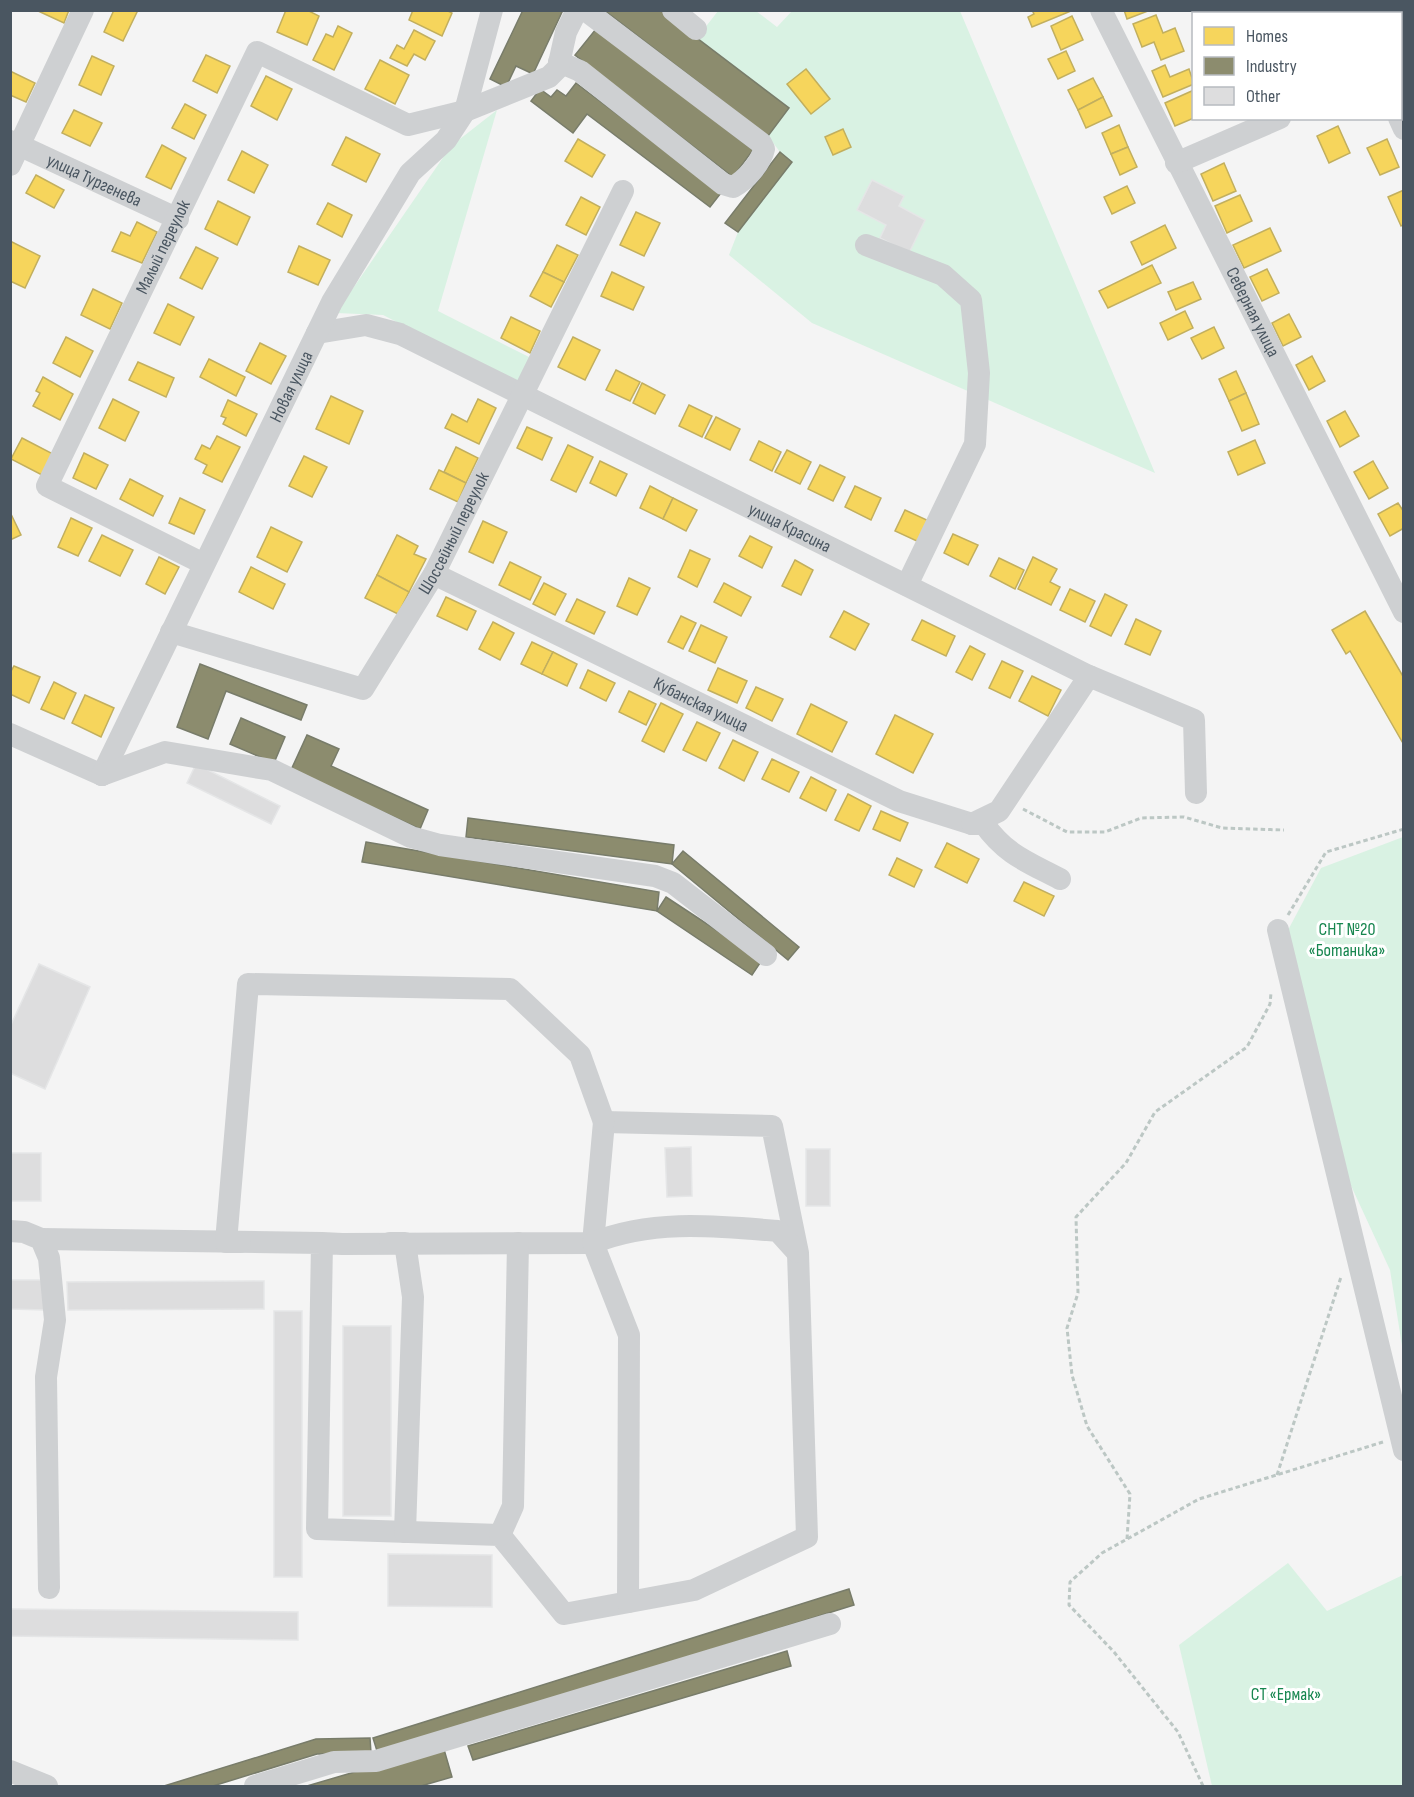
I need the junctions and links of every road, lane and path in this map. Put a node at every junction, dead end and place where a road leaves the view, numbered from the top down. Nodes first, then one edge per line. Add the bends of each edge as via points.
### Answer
1 (83, 10) edge
2 (492, 10) edge
3 (577, 10) edge
4 (585, 10) edge
5 (673, 10) edge
6 (1101, 10) edge
7 (696, 29) dead end
8 (559, 62) junction
9 (465, 111) junction
10 (1275, 120) edge
11 (14, 150) edge
12 (1176, 163) junction
13 (623, 192) dead end
14 (178, 219) junction
15 (866, 245) dead end
16 (317, 333) junction
17 (521, 395) junction
18 (204, 564) junction
19 (434, 574) junction
20 (907, 585) junction
21 (1402, 603) edge
22 (171, 632) junction
23 (1089, 675) junction
24 (10, 734) edge
25 (102, 775) junction
26 (1196, 793) dead end
27 (1006, 800) junction
28 (972, 824) junction
29 (1404, 829) edge
30 (1284, 830) dead end
31 (1060, 879) dead end
32 (1278, 930) joint
33 (766, 955) dead end
34 (1273, 983) dead end
35 (604, 1122) junction
36 (10, 1231) edge
37 (40, 1239) junction
38 (226, 1242) junction
39 (322, 1243) junction
40 (518, 1243) junction
41 (593, 1243) junction
42 (405, 1244) junction
43 (798, 1253) junction
44 (1342, 1274) dead end
45 (1402, 1443) edge
46 (1277, 1475) junction
47 (405, 1532) junction
48 (500, 1535) junction
49 (1126, 1539) junction
50 (49, 1588) dead end
51 (628, 1602) junction
52 (830, 1623) dead end
53 (10, 1771) edge
54 (47, 1786) edge
55 (255, 1786) edge
56 (1203, 1786) edge

1 - 11 street
2 - 9 street, Новая улица
3 - 8 street via 566,32
4 - 8 street via 760,143 764,149 762,157 740,183 733,187 723,184 580,71
5 - 7 street
6 - 12 street, Северная улица
8 - 9 street via 549,77
9 - 14 street, Малый переулок via 408,124 257,52
9 - 16 street, Новая улица via 446,140 410,173
10 - 12 street
11 - 14 street, улица Тургенева
12 - 21 street, Северная улица
13 - 17 street, Шоссейный переулок
14 - 18 street, Малый переулок via 47,486
15 - 20 street via 943,275 971,300 979,373 975,444
16 - 17 street, улица Красина via 366,325 400,334
16 - 18 street, Новая улица
17 - 19 street, Шоссейный переулок
17 - 20 street, улица Красина
18 - 22 street, Новая улица
19 - 22 street, Шоссейный переулок via 363,689
19 - 28 street, Кубанская улица via 899,801
20 - 23 street, улица Красина
22 - 25 street, Новая улица
23 - 26 street, улица Красина via 1194,720
23 - 27 street
24 - 25 street
25 - 33 street via 165,752 272,770 411,837 440,845 656,876 673,883
27 - 28 street via 999,811
27 - 30 path via 1067,832 1105,832 1141,818 1184,817 1222,828
28 - 31 street, Кубанская улица via 984,824 1016,858
29 - 32 path via 1326,852
32 - 45 street
34 - 49 path via 1270,1004 1247,1047 1155,1112 1126,1163 1076,1217 1078,1293 1067,1328 1072,1375 1087,1426 1130,1494
35 - 38 street via 579,1055 510,990 248,984
35 - 41 street
35 - 43 street via 772,1126
36 - 37 street
37 - 38 street
37 - 50 street via 49,1258 55,1320 46,1377
38 - 39 street
38 - 42 street
39 - 42 street
39 - 47 street via 317,1529
40 - 41 street
40 - 42 street
40 - 48 street via 513,1506
41 - 43 street via 621,1232 702,1225 778,1231
41 - 51 street via 630,1335
42 - 47 street via 413,1297
43 - 51 street via 807,1537 693,1590
44 - 46 path
45 - 46 path
46 - 49 path via 1199,1499
47 - 48 street
48 - 51 street via 564,1614
49 - 56 path via 1102,1553 1070,1582 1069,1605 1114,1652 1178,1732
52 - 55 street via 376,1761 334,1762
53 - 54 street

